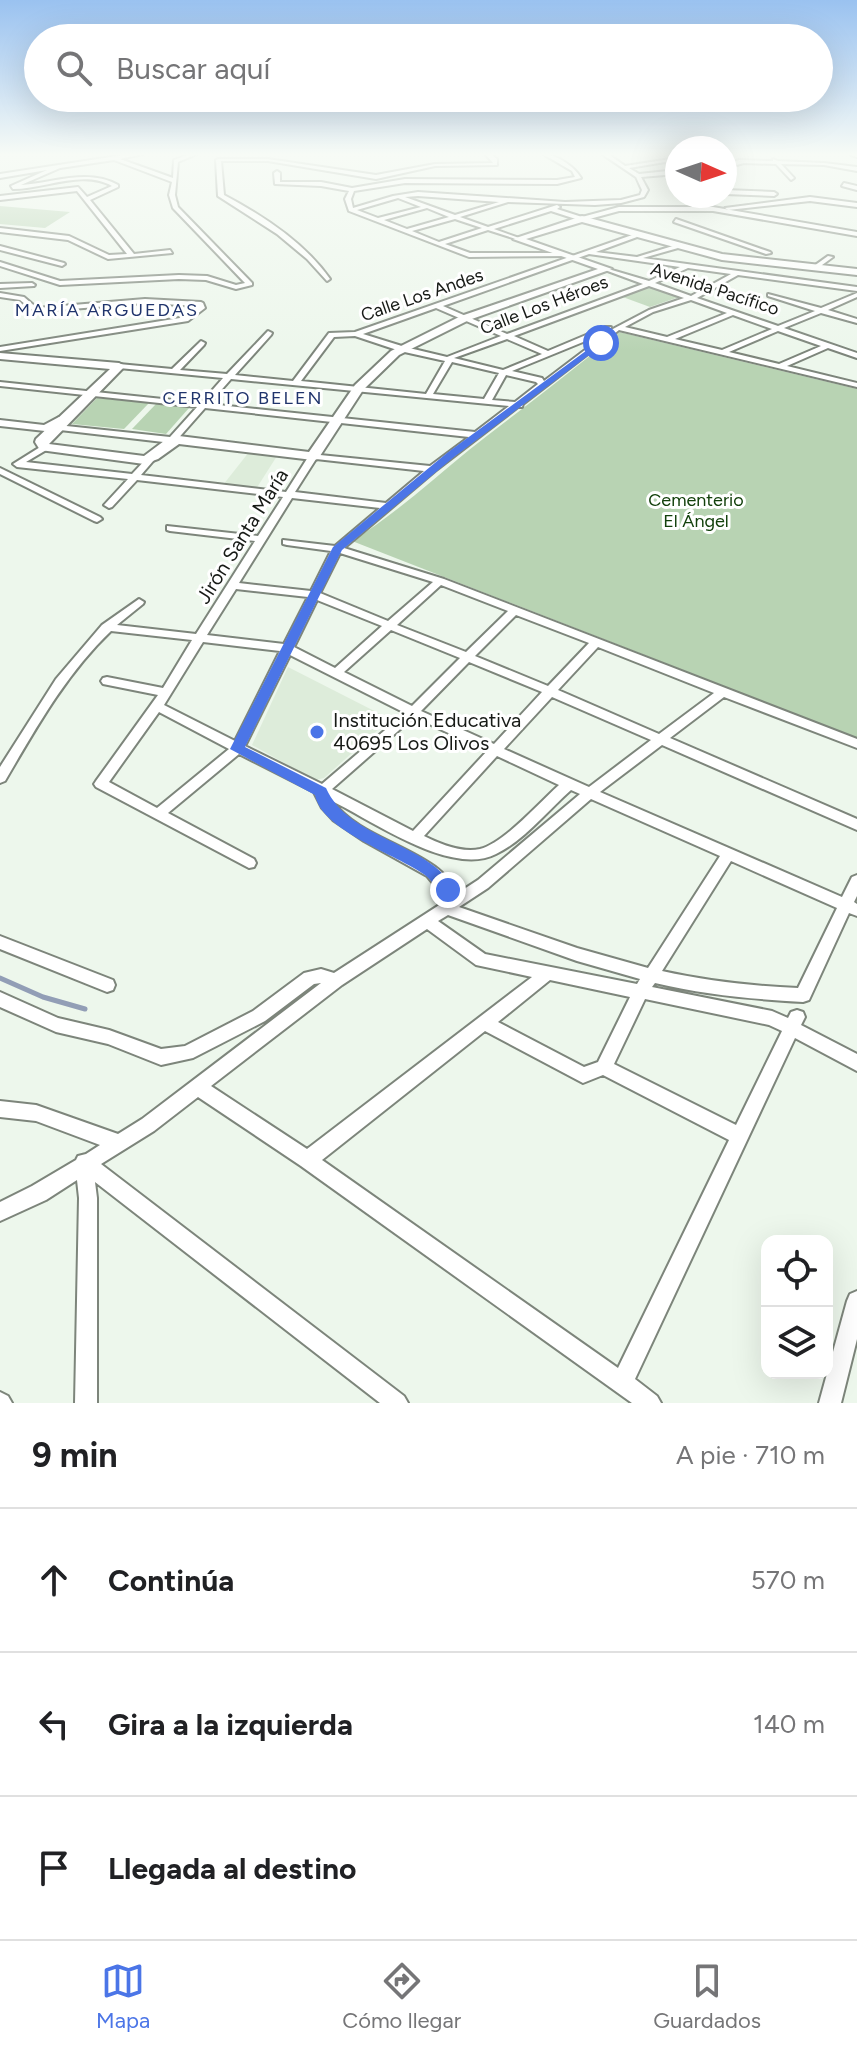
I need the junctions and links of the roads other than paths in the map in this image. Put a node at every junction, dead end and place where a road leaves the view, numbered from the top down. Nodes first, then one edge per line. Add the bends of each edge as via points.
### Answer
1 (104, 219) edge
2 (187, 219) edge
3 (255, 219) edge
4 (447, 219) edge
5 (463, 219) edge
6 (515, 219) edge
7 (681, 219) edge
8 (776, 219) edge
9 (379, 220) edge
10 (584, 220) junction
11 (485, 228) junction
12 (407, 231) junction
13 (2, 232) edge
14 (857, 234) edge
15 (635, 236) junction
16 (517, 239) junction
17 (438, 244) junction
18 (499, 245) dead end
19 (676, 247) junction
20 (0, 248) edge
21 (170, 252) dead end
22 (584, 252) junction
23 (768, 253) dead end
24 (132, 256) junction
25 (568, 256) junction
26 (830, 257) dead end
27 (636, 259) junction
28 (0, 264) edge
29 (62, 264) dead end
30 (689, 265) junction
31 (816, 267) junction
32 (607, 269) junction
33 (852, 272) edge
34 (735, 274) junction
35 (327, 279) dead end
36 (726, 279) junction
37 (765, 279) junction
38 (648, 284) junction
39 (32, 285) dead end
40 (0, 286) edge
41 (857, 292) edge
42 (0, 295) edge
43 (770, 295) dead end
44 (692, 298) junction
45 (435, 305) junction
46 (822, 311) junction
47 (735, 312) junction
48 (463, 318) junction
49 (857, 321) edge
50 (780, 327) junction
51 (618, 328) junction
52 (608, 329) dead end
53 (268, 333) dead end
54 (356, 334) junction
55 (506, 337) junction
56 (667, 340) junction
57 (201, 343) dead end
58 (827, 346) junction
59 (0, 349) edge
60 (403, 349) junction
61 (725, 351) junction
62 (546, 353) junction
63 (0, 356) edge
64 (857, 356) edge
65 (138, 357) dead end
66 (451, 360) junction
67 (123, 365) junction
68 (781, 366) junction
69 (175, 370) junction
70 (504, 372) junction
71 (228, 375) junction
72 (296, 382) junction
73 (0, 384) edge
74 (543, 385) junction
75 (857, 385) edge
76 (359, 388) junction
77 (94, 393) junction
78 (429, 395) junction
79 (487, 401) junction
80 (203, 404) junction
81 (519, 405) junction
82 (337, 419) junction
83 (65, 422) junction
84 (0, 423) edge
85 (477, 435) junction
86 (172, 440) junction
87 (45, 447) junction
88 (313, 456) junction
89 (150, 460) junction
90 (432, 469) junction
91 (0, 471) edge
92 (134, 479) junction
93 (289, 495) junction
94 (109, 505) dead end
95 (390, 506) junction
96 (97, 519) dead end
97 (170, 528) dead end
98 (260, 539) junction
99 (287, 542) dead end
100 (337, 549) junction
101 (440, 581) junction
102 (232, 585) junction
103 (315, 595) junction
104 (139, 602) dead end
105 (514, 611) junction
106 (391, 624) junction
107 (106, 627) junction
108 (201, 636) junction
109 (596, 642) junction
110 (286, 648) junction
111 (467, 656) junction
112 (336, 673) junction
113 (107, 681) dead end
114 (550, 691) junction
115 (724, 691) junction
116 (165, 692) junction
117 (157, 706) junction
118 (413, 712) junction
119 (661, 742) junction
120 (857, 744) edge
121 (237, 749) junction
122 (496, 749) junction
123 (0, 778) edge
124 (569, 784) junction
125 (321, 792) junction
126 (590, 793) junction
127 (158, 814) junction
128 (857, 825) edge
129 (416, 836) junction
130 (727, 856) junction
131 (249, 863) dead end
132 (857, 881) edge
133 (451, 905) junction
134 (851, 908) edge
135 (428, 919) junction
136 (0, 942) edge
137 (547, 974) junction
138 (336, 980) junction
139 (107, 985) dead end
140 (646, 985) junction
141 (0, 999) edge
142 (483, 1022) junction
143 (795, 1024) junction
144 (857, 1063) edge
145 (604, 1067) junction
146 (198, 1087) junction
147 (0, 1109) edge
148 (738, 1135) junction
149 (119, 1143) junction
150 (307, 1160) junction
151 (84, 1162) junction
152 (0, 1212) edge
153 (857, 1302) edge
154 (622, 1383) junction
155 (86, 1403) edge
156 (397, 1403) edge
157 (650, 1403) edge
158 (830, 1403) edge

1 - 24 street
2 - 28 street via 250,284 236,287 179,277 60,283
3 - 35 street
4 - 12 street
5 - 11 street
6 - 11 street
7 - 23 street via 676,221
8 - 14 street
9 - 12 street
10 - 15 street
10 - 16 street
10 - 31 street via 722,257
11 - 16 street
11 - 17 street
12 - 17 street
13 - 24 street via 69,238 108,257
15 - 19 street
15 - 22 street, Calle Los Andes
16 - 18 street
16 - 25 street, Avenida Pacífico
17 - 25 street via 484,257
19 - 27 street
19 - 33 street via 726,259
20 - 29 street
21 - 24 street
22 - 25 street, Calle Los Andes
22 - 27 street
25 - 32 street, Avenida Pacífico
25 - 45 street, Calle Los Andes
26 - 31 street
27 - 30 street
27 - 32 street
30 - 34 street
30 - 38 street, Calle Los Héroes
31 - 33 street
32 - 38 street, Avenida Pacífico
32 - 48 street
34 - 36 street
34 - 37 street
36 - 37 street
36 - 44 street
37 - 41 street
38 - 44 street, Avenida Pacífico
38 - 55 street, Calle Los Héroes
39 - 40 street
41 - 46 street
42 - 59 street via 22,298 35,310 174,301 202,308 188,319
43 - 46 street
44 - 47 street, Avenida Pacífico
44 - 51 street
45 - 48 street
45 - 54 street, Calle Los Andes
46 - 49 street
46 - 50 street
47 - 50 street, Avenida Pacífico
47 - 56 street
48 - 55 street
48 - 60 street
50 - 58 street, Avenida Pacífico
50 - 61 street
51 - 56 street
51 - 74 street
52 - 62 street
53 - 71 street
54 - 60 street
54 - 72 street via 332,335
55 - 62 street
55 - 66 street, Calle Los Héroes
56 - 61 street
57 - 69 street
58 - 64 street, Avenida Pacífico
58 - 68 street
60 - 66 street
60 - 76 street
61 - 68 street
62 - 70 street
63 - 67 street
65 - 67 street
66 - 70 street
66 - 78 street
67 - 69 street
67 - 77 street
68 - 75 street
69 - 71 street
70 - 74 street
70 - 79 street
71 - 72 street
71 - 80 street
72 - 76 street
73 - 77 street
74 - 81 street
76 - 78 street
76 - 82 street
77 - 80 street
77 - 83 street
78 - 79 street
79 - 81 street
80 - 82 street
80 - 86 street
81 - 85 street
82 - 85 street
82 - 88 street
83 - 84 street via 45,428
83 - 86 street
83 - 87 street via 41,442
85 - 90 street
86 - 88 street
86 - 89 street
87 - 89 street
87 - 92 street via 17,464
88 - 90 street
88 - 93 street, Jirón Santa María
89 - 92 street
90 - 95 street
91 - 96 street
92 - 93 street
92 - 94 street
93 - 95 street
93 - 98 street, Jirón Santa María
95 - 100 street
97 - 98 street
98 - 102 street, Jirón Santa María
99 - 100 street
100 - 101 street
100 - 103 street
101 - 105 street
101 - 106 street
102 - 103 street
102 - 108 street, Jirón Santa María
103 - 106 street
103 - 110 street
104 - 107 street
105 - 109 street
105 - 111 street
106 - 111 street
106 - 112 street
107 - 108 street
107 - 123 street
108 - 110 street
108 - 116 street, Jirón Santa María
109 - 114 street
109 - 115 street
110 - 112 street
110 - 121 street
111 - 114 street
111 - 118 street
112 - 118 street
113 - 116 street
114 - 119 street
114 - 122 street
115 - 119 street
115 - 120 street
116 - 117 street, Jirón Santa María
117 - 121 street
117 - 127 street, Jirón Santa María via 101,784
118 - 122 street
118 - 125 street
119 - 126 street
119 - 128 street
121 - 125 street
121 - 127 street
122 - 124 street
122 - 129 street
124 - 126 street
124 - 129 street via 496,849 464,855
125 - 129 street
125 - 133 street via 324,805 344,822 432,872
126 - 130 street
126 - 133 street via 508,866
127 - 131 street
130 - 134 street
130 - 140 street
132 - 134 street
133 - 135 street
133 - 140 street
134 - 140 street via 803,995
135 - 137 street via 481,960
135 - 138 street
136 - 139 street
137 - 140 street
137 - 142 street
138 - 141 street via 310,978 259,1016 187,1053 161,1057 56,1025
138 - 146 street
140 - 143 street
140 - 145 street
142 - 145 street via 583,1075
142 - 150 street
143 - 144 street
143 - 148 street
145 - 148 street
146 - 149 street
146 - 150 street
147 - 149 street via 36,1113
148 - 154 street
149 - 151 street
150 - 154 street
151 - 152 street
151 - 155 street
151 - 156 street
153 - 158 street
154 - 157 street

